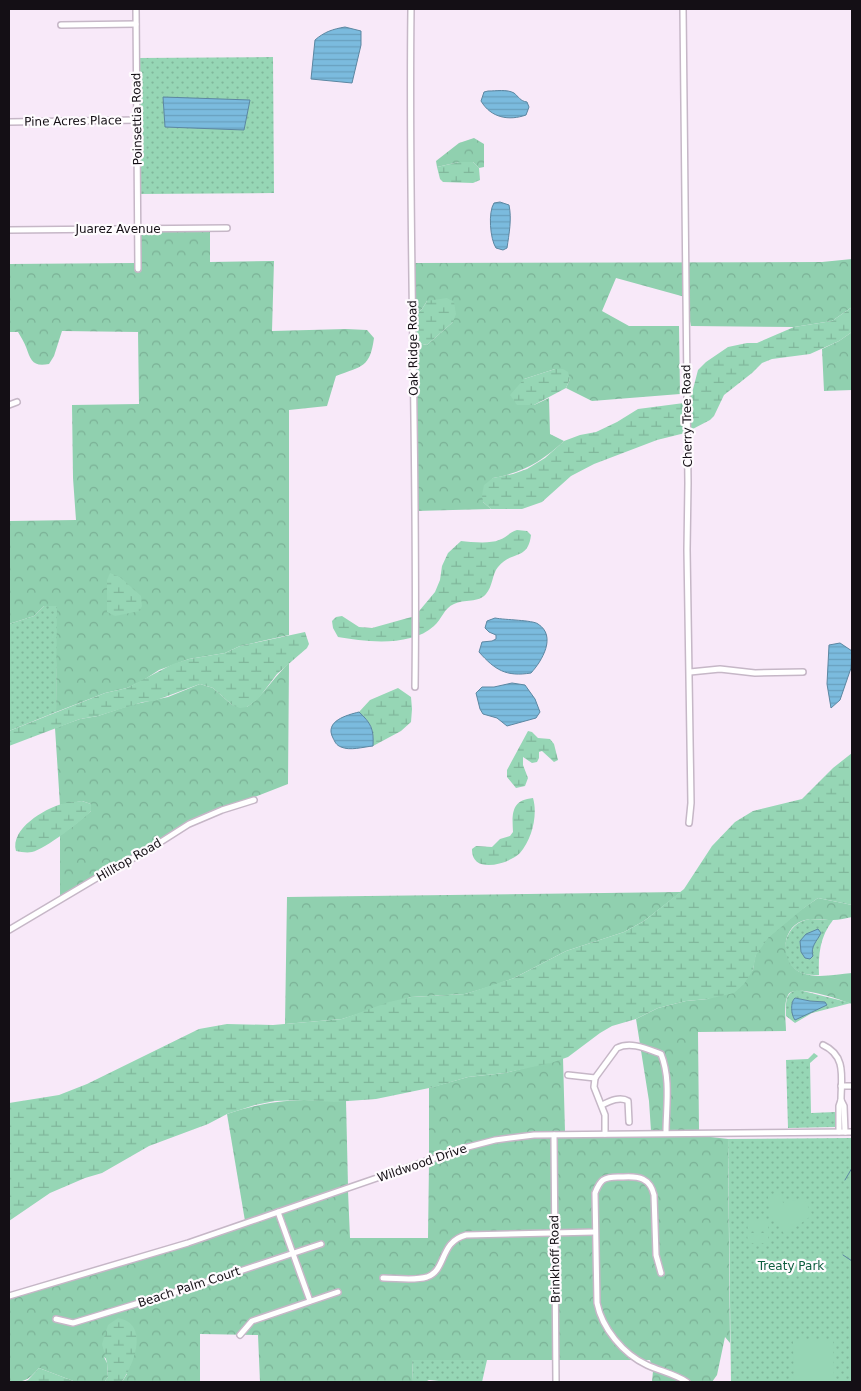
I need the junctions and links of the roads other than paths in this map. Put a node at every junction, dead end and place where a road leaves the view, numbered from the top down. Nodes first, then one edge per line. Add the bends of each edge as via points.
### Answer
1 (136, 9) edge
2 (410, 9) edge
3 (683, 9) edge
4 (136, 24) junction
5 (61, 25) dead end
6 (138, 120) junction
7 (9, 122) edge
8 (226, 228) dead end
9 (137, 229) junction
10 (9, 230) edge
11 (138, 269) dead end
12 (17, 402) dead end
13 (9, 404) edge
14 (690, 672) junction
15 (804, 672) dead end
16 (415, 687) dead end
17 (254, 800) dead end
18 (689, 823) dead end
19 (9, 930) edge
20 (823, 1044) dead end
21 (568, 1075) dead end
22 (595, 1078) junction
23 (841, 1086) junction
24 (852, 1086) edge
25 (602, 1105) junction
26 (629, 1122) dead end
27 (842, 1132) junction
28 (852, 1132) edge
29 (605, 1134) junction
30 (666, 1134) junction
31 (554, 1135) junction
32 (278, 1212) junction
33 (596, 1232) junction
34 (554, 1233) junction
35 (321, 1244) dead end
36 (292, 1253) junction
37 (661, 1273) dead end
38 (383, 1278) dead end
39 (338, 1292) dead end
40 (9, 1296) edge
41 (310, 1302) junction
42 (56, 1319) dead end
43 (240, 1335) dead end
44 (556, 1382) edge
45 (687, 1382) edge

1 - 4 street, Poinsettia Road
2 - 16 street, Oak Ridge Road
3 - 14 street, Cherry Tree Road
4 - 5 street
4 - 6 street, Poinsettia Road
6 - 7 street, Pine Acres Place
6 - 9 street, Poinsettia Road
8 - 9 street, Juarez Avenue
9 - 10 street, Juarez Avenue
9 - 11 street, Poinsettia Road
12 - 13 street
14 - 15 street via 720,669 755,673
14 - 18 street, Cherry Tree Road
17 - 19 street, Hilltop Road via 189,824
20 - 23 street via 839,1057
21 - 22 street
22 - 25 street via 594,1087
22 - 30 street via 617,1048 622,1046 635,1045 661,1054 668,1086
23 - 24 street
23 - 27 street via 844,1106
25 - 26 street via 624,1098 628,1101
25 - 29 street
27 - 28 street, Wildwood Drive
27 - 30 street, Wildwood Drive
29 - 30 street, Wildwood Drive
29 - 31 street, Wildwood Drive
31 - 32 street, Wildwood Drive via 511,1137 479,1144
31 - 34 street, Brinkhoff Road
32 - 36 street
32 - 40 street, Wildwood Drive via 188,1243
33 - 34 street
33 - 37 street via 595,1193 604,1179 636,1176 649,1182 654,1195 656,1255
33 - 45 street via 597,1302 603,1322 630,1355
34 - 38 street via 466,1235 449,1245 433,1274 421,1278
34 - 44 street, Brinkhoff Road
35 - 36 street, Beach Palm Court
36 - 41 street
36 - 42 street, Beach Palm Court via 74,1323
39 - 41 street
41 - 43 street via 252,1321

